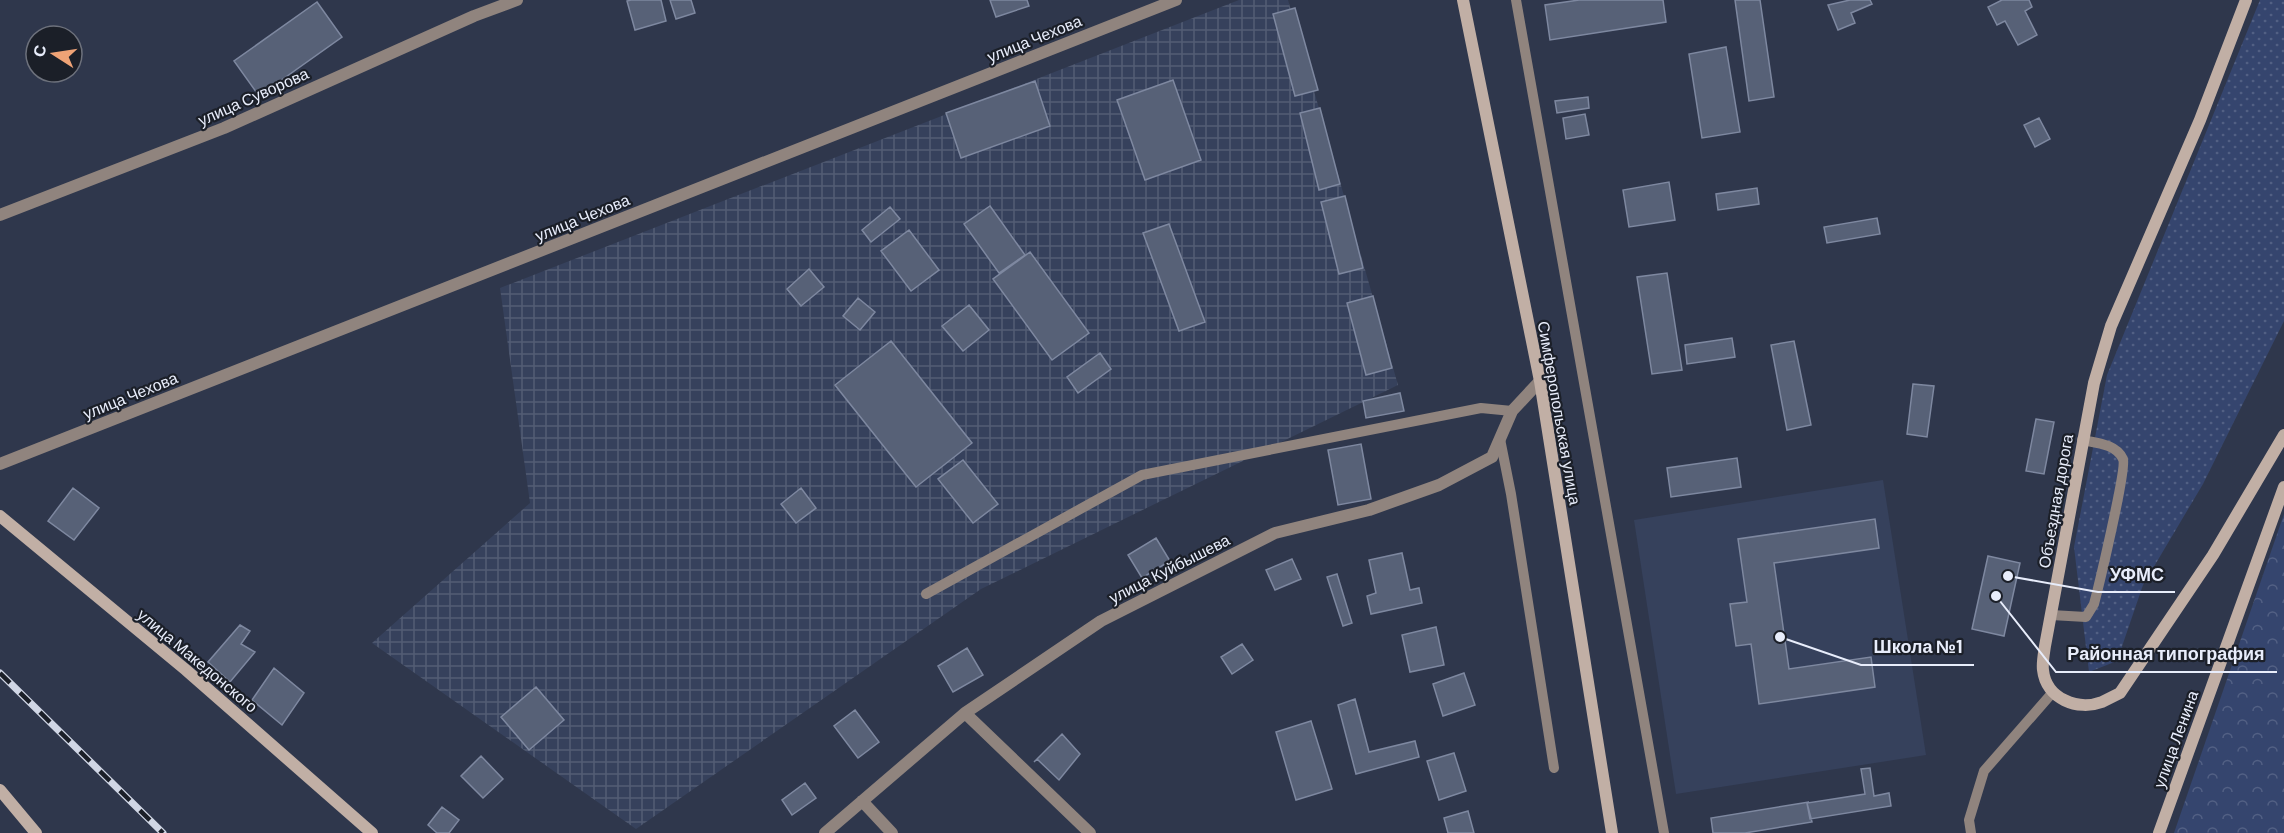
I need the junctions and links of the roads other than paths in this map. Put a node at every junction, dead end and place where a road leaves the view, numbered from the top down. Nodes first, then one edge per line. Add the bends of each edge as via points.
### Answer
1 (517, 0) edge
2 (1176, 0) edge
3 (1463, 0) edge
4 (1516, 0) edge
5 (2246, 0) edge
6 (0, 215) edge
7 (1540, 381) junction
8 (1512, 411) junction
9 (2284, 435) edge
10 (1500, 438) junction
11 (2082, 440) junction
12 (0, 464) edge
13 (2284, 487) edge
14 (0, 516) edge
15 (926, 594) dead end
16 (2051, 615) junction
17 (2053, 692) junction
18 (965, 713) junction
19 (1554, 768) dead end
20 (0, 790) edge
21 (862, 801) junction
22 (36, 833) edge
23 (372, 833) edge
24 (825, 833) edge
25 (892, 833) edge
26 (1090, 833) edge
27 (1612, 833) edge
28 (1664, 833) edge
29 (1971, 833) edge
30 (2158, 833) edge

1 - 6 street, улица Суворова via 224,128
2 - 12 street, улица Чехова
3 - 7 main road, Симферопольская улица
4 - 28 lane
5 - 11 main road, Объездная дорога via 2200,120 2111,326
7 - 8 street, улица Куйбышева
7 - 27 main road, Симферопольская улица
8 - 10 street, улица Куйбышева
8 - 15 lane via 1481,408 1142,475
9 - 17 main road via 2213,555 2120,693 2101,702 2081,705
10 - 18 street, улица Куйбышева via 1492,458 1439,485 1369,510 1275,533 1176,582 1101,621
10 - 19 lane
11 - 16 main road, Объездная дорога
11 - 16 lane via 2106,444 2118,452 2124,461 2121,484 2094,604 2086,616
13 - 30 main road, улица Ленина
14 - 23 main road, улица Македонского via 186,670
16 - 17 main road, Объездная дорога via 2043,670
17 - 29 lane via 1984,771 1969,820
18 - 21 street, улица Куйбышева
18 - 26 street
20 - 22 main road
21 - 24 street, улица Куйбышева
21 - 25 street

